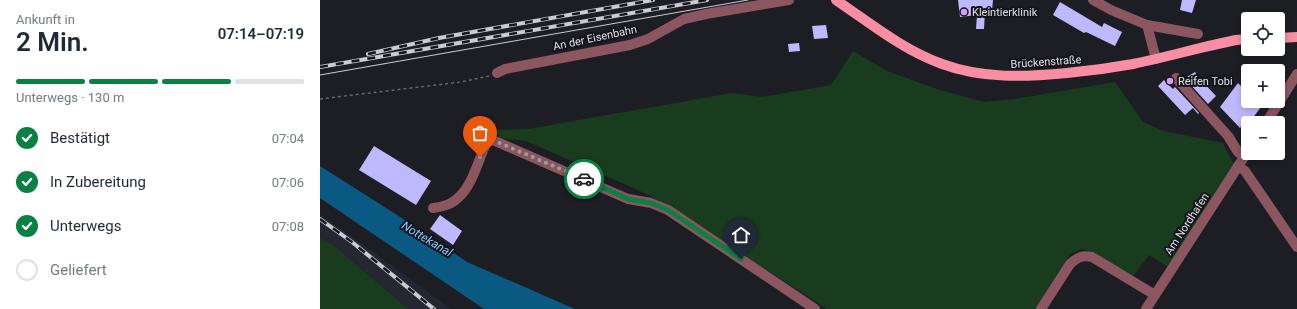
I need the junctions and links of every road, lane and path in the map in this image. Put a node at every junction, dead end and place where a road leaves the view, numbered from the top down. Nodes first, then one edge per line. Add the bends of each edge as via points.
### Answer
1 (790, 0) edge
2 (836, 0) edge
3 (1093, 0) edge
4 (1147, 25) junction
5 (1198, 34) dead end
6 (1297, 37) edge
7 (1285, 38) edge
8 (1241, 40) edge
9 (1156, 59) junction
10 (497, 73) joint
11 (1297, 74) edge
12 (1176, 78) dead end
13 (320, 98) edge
14 (1270, 116) edge
15 (1241, 153) edge
16 (1242, 160) edge
17 (1238, 166) junction
18 (434, 208) dead end
19 (1297, 247) edge
20 (1155, 295) junction
21 (815, 309) edge
22 (1041, 309) edge
23 (1146, 309) edge

1 - 10 street, An der Eisenbahn via 706,14 684,20 648,39 630,45 504,69
2 - 9 main road, Brückenstraße via 899,43 926,57 958,70 983,75 1038,76
3 - 4 street
4 - 5 street
4 - 9 street
6 - 7 main road
8 - 9 main road
10 - 13 path via 461,82
11 - 14 street
12 - 15 street
16 - 17 street, Am Nordhafen
17 - 19 street via 1245,171
17 - 20 street, Am Nordhafen
18 - 21 street via 456,200 467,187 487,142 495,141 628,199 651,203 668,210
20 - 22 street via 1092,257 1083,255 1070,264
20 - 23 street, Am Nordhafen

